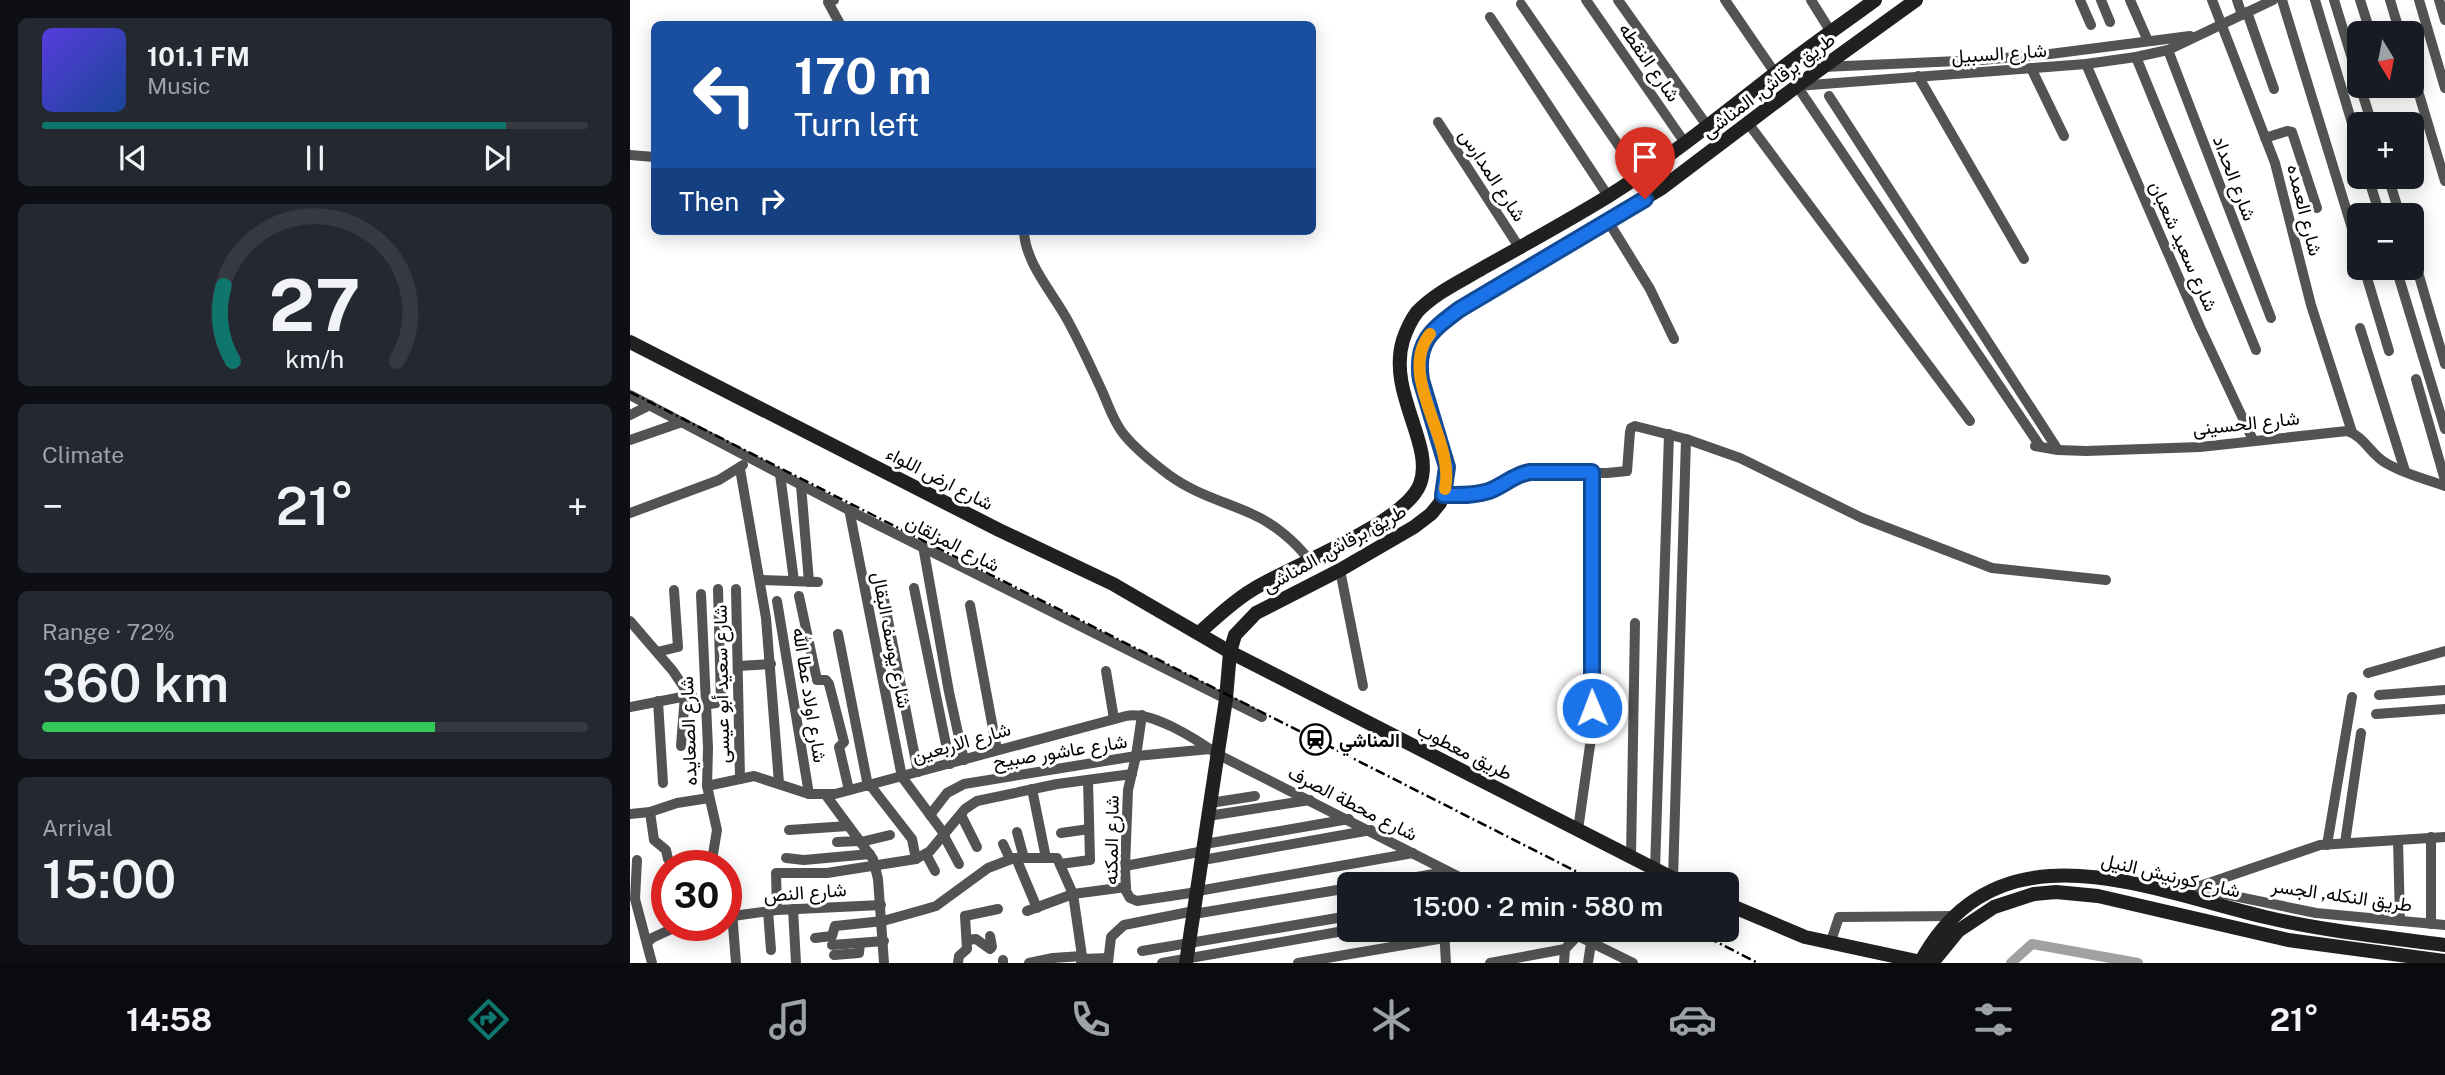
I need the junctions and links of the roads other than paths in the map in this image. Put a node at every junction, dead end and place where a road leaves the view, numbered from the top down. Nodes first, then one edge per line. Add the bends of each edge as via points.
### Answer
1 (1586, 0) edge
2 (1618, 0) edge
3 (1725, 0) edge
4 (1811, 0) edge
5 (1875, 0) edge
6 (2080, 0) edge
7 (2101, 0) edge
8 (2130, 0) edge
9 (2211, 0) edge
10 (2237, 0) edge
11 (2282, 0) edge
12 (2315, 0) edge
13 (2334, 0) edge
14 (2360, 0) edge
15 (2390, 0) edge
16 (2419, 0) edge
17 (2439, 0) edge
18 (831, 1) edge
19 (1913, 1) edge
20 (2268, 1) edge
21 (1521, 4) dead end
22 (2244, 13) junction
23 (1490, 17) dead end
24 (2445, 20) edge
25 (839, 21) edge
26 (2367, 21) edge
27 (2396, 21) edge
28 (2110, 22) dead end
29 (2221, 24) junction
30 (2091, 25) dead end
31 (1831, 32) junction
32 (2200, 35) junction
33 (2148, 41) junction
34 (2347, 42) edge
35 (2168, 50) junction
36 (2136, 57) junction
37 (2086, 64) junction
38 (1823, 67) junction
39 (2031, 68) junction
40 (1774, 73) junction
41 (1918, 76) junction
42 (1797, 86) junction
43 (2274, 89) dead end
44 (2445, 89) edge
45 (1829, 96) dead end
46 (2420, 98) edge
47 (2349, 112) edge
48 (1438, 122) dead end
49 (1748, 123) junction
50 (1708, 127) junction
51 (2064, 136) dead end
52 (2266, 138) junction
53 (1685, 143) junction
54 (630, 155) edge
55 (651, 157) edge
56 (1639, 175) junction
57 (2445, 181) edge
58 (1608, 196) junction
59 (2317, 208) dead end
60 (2347, 212) edge
61 (1608, 221) junction
62 (1024, 235) edge
63 (1519, 247) junction
64 (2024, 259) dead end
65 (2368, 280) edge
66 (2400, 280) edge
67 (2420, 280) edge
68 (1448, 289) junction
69 (1460, 309) junction
70 (2271, 318) dead end
71 (2360, 328) dead end
72 (1674, 339) dead end
73 (630, 342) edge
74 (2256, 351) dead end
75 (2389, 351) dead end
76 (2445, 364) edge
77 (2416, 379) dead end
78 (630, 395) edge
79 (649, 405) junction
80 (630, 415) edge
81 (1970, 421) dead end
82 (682, 422) junction
83 (2445, 429) edge
84 (2352, 432) junction
85 (1669, 434) junction
86 (1686, 439) junction
87 (630, 440) edge
88 (2253, 440) junction
89 (2058, 450) junction
90 (751, 459) junction
91 (740, 469) junction
92 (2405, 471) junction
93 (1592, 472) junction
94 (780, 474) junction
95 (2445, 483) edge
96 (801, 485) junction
97 (1443, 495) junction
98 (849, 509) junction
99 (630, 513) edge
100 (923, 546) junction
101 (1309, 561) junction
102 (1340, 569) junction
103 (760, 580) junction
104 (2106, 580) dead end
105 (794, 581) junction
106 (881, 585) dead end
107 (914, 588) dead end
108 (718, 589) dead end
109 (736, 589) dead end
110 (674, 590) dead end
111 (701, 594) dead end
112 (778, 601) junction
113 (763, 602) junction
114 (970, 605) dead end
115 (630, 621) edge
116 (1635, 623) dead end
117 (838, 634) dead end
118 (1202, 635) junction
119 (2445, 651) edge
120 (657, 652) junction
121 (1227, 654) junction
122 (771, 664) junction
123 (738, 666) junction
124 (1106, 671) dead end
125 (2368, 673) dead end
126 (1363, 686) dead end
127 (773, 688) junction
128 (759, 690) dead end
129 (2445, 690) edge
130 (687, 695) junction
131 (2379, 695) dead end
132 (2351, 697) dead end
133 (1226, 699) junction
134 (705, 700) junction
135 (659, 701) junction
136 (630, 707) edge
137 (2445, 709) edge
138 (2376, 714) dead end
139 (1142, 715) junction
140 (1262, 717) dead end
141 (1114, 719) junction
142 (2361, 733) dead end
143 (681, 746) dead end
144 (997, 750) junction
145 (1213, 751) junction
146 (1136, 756) junction
147 (964, 760) junction
148 (950, 764) junction
149 (918, 772) junction
150 (1132, 774) junction
151 (902, 777) junction
152 (740, 779) junction
153 (1088, 780) junction
154 (663, 783) dead end
155 (779, 783) junction
156 (869, 785) junction
157 (1032, 789) junction
158 (849, 790) junction
159 (708, 792) junction
160 (809, 794) junction
161 (825, 794) junction
162 (1255, 796) dead end
163 (1310, 800) junction
164 (1209, 810) junction
165 (650, 812) junction
166 (630, 814) edge
167 (930, 815) junction
168 (961, 815) junction
169 (1349, 819) junction
170 (848, 827) junction
171 (1089, 829) junction
172 (789, 830) dead end
173 (1371, 830) junction
174 (1578, 830) junction
175 (1017, 832) dead end
176 (1061, 833) dead end
177 (890, 835) dead end
178 (944, 835) junction
179 (2431, 837) junction
180 (2445, 837) edge
181 (2398, 840) junction
182 (860, 841) junction
183 (837, 842) dead end
184 (2344, 843) junction
185 (1003, 844) dead end
186 (2327, 845) junction
187 (977, 847) dead end
188 (666, 850) edge
189 (714, 850) edge
190 (1204, 852) junction
191 (1413, 853) junction
192 (870, 854) junction
193 (921, 857) junction
194 (1630, 857) junction
195 (786, 858) dead end
196 (1017, 858) junction
197 (1046, 858) junction
198 (2431, 861) junction
199 (2445, 861) edge
200 (959, 864) dead end
201 (1060, 864) junction
202 (635, 866) edge
203 (1125, 866) junction
204 (875, 867) junction
205 (1655, 870) junction
206 (935, 871) dead end
207 (1436, 872) edge
208 (1659, 872) edge
209 (1678, 872) edge
210 (1126, 887) junction
211 (2431, 887) junction
212 (2445, 887) edge
213 (2194, 888) junction
214 (1337, 890) edge
215 (1197, 891) junction
216 (2171, 893) junction
217 (1073, 894) junction
218 (881, 905) junction
219 (793, 909) junction
220 (998, 909) dead end
221 (1739, 909) edge
222 (773, 910) junction
223 (1194, 913) junction
224 (742, 915) edge
225 (1955, 915) junction
226 (1337, 918) edge
227 (883, 921) junction
228 (2400, 921) junction
229 (2431, 924) junction
230 (2445, 925) edge
231 (1337, 932) edge
232 (990, 936) dead end
233 (815, 937) dead end
234 (651, 939) edge
235 (967, 940) junction
236 (735, 941) edge
237 (884, 941) junction
238 (648, 942) junction
239 (1414, 942) edge
240 (1445, 942) edge
241 (1571, 942) edge
242 (1189, 943) junction
243 (1591, 943) joint
244 (1830, 944) junction
245 (2445, 945) edge
246 (1565, 949) junction
247 (771, 950) dead end
248 (833, 950) dead end
249 (1142, 951) dead end
250 (1360, 958) edge
251 (1081, 959) edge
252 (1533, 959) edge
253 (1617, 959) edge
254 (1108, 961) edge
255 (1186, 961) edge
256 (2445, 961) edge
257 (650, 962) edge
258 (736, 963) edge
259 (796, 963) edge
260 (884, 963) edge
261 (958, 963) edge
262 (1029, 963) edge
263 (1162, 963) edge
264 (1298, 963) edge
265 (1446, 963) edge
266 (1494, 963) edge
267 (1563, 963) edge
268 (1588, 963) edge
269 (1633, 963) edge
270 (1925, 963) edge

1 - 53 street, شارع النقطه
2 - 50 street
3 - 40 street
4 - 31 street
5 - 31 street, طريق برقاش, المناشى
6 - 30 street
7 - 28 street
8 - 33 street
9 - 29 street, شارع العمده
10 - 22 street
11 - 60 street
12 - 47 street
13 - 34 street
14 - 26 street
15 - 27 street
16 - 44 street
17 - 24 street
18 - 25 street
19 - 38 street, طريق برقاش, المناشى
20 - 22 street, شارع السبيل
21 - 56 street
22 - 29 street, شارع السبيل
22 - 43 street
23 - 58 street
29 - 32 street, شارع السبيل
29 - 52 street, شارع العمده
31 - 40 street, طريق برقاش, المناشى
32 - 33 street, شارع السبيل
32 - 35 street, شارع السبيل
33 - 38 street, شارع السبيل via 1994,59
35 - 36 street, شارع السبيل
35 - 70 street, شارع الحداد
36 - 37 street, شارع السبيل
36 - 74 street
37 - 39 street, شارع السبيل
37 - 88 street, شارع سعيد شعبان
38 - 42 street, طريق برقاش, المناشى
39 - 41 street, شارع السبيل
39 - 51 street
40 - 50 street, طريق برقاش, المناشى
41 - 42 street, شارع السبيل
41 - 64 street
42 - 49 street, طريق برقاش, المناشى
42 - 89 street, شارع الحسينى via 2037,446
45 - 89 street
46 - 57 street
48 - 63 street, شارع المدارس
49 - 61 street, طريق برقاش, المناشى via 1672,181
49 - 81 street
50 - 53 street, طريق برقاش, المناشى
52 - 59 street via 2292,132
52 - 84 street, شارع العمده via 2311,305
53 - 56 street, طريق برقاش, المناشى
54 - 55 street
56 - 58 street, طريق برقاش, المناشى
58 - 63 street, طريق برقاش, المناشى
61 - 69 street, طريق برقاش, المناشى
61 - 72 street
62 - 101 street via 1030,258 1079,341 1112,416 1132,444 1170,476 1253,514 1301,549
63 - 68 street, طريق برقاش, المناشى
65 - 75 street
66 - 83 street
67 - 76 street
68 - 69 street
68 - 101 street, طريق برقاش, المناشى via 1417,313 1400,351 1402,393 1421,452 1420,484 1399,509
69 - 97 street, طريق برقاش, المناشى via 1427,338 1419,366 1447,467
71 - 92 street
73 - 118 street, شارع ارض اللواء via 1113,584
77 - 95 street
78 - 79 street, شارع المزلقان
79 - 80 street
79 - 82 street, شارع المزلقان
82 - 87 street
82 - 90 street, شارع المزلقان
84 - 88 street, شارع الحسينى
84 - 92 street via 2378,458
85 - 86 street
85 - 93 street via 1635,426 1631,428 1628,471
85 - 205 street
86 - 104 street via 1740,458 1862,518 1992,568
86 - 209 street
88 - 89 street, شارع الحسينى via 2200,447
90 - 91 street
90 - 94 street, شارع المزلقان
91 - 99 street
91 - 103 street
92 - 95 street
93 - 97 street via 1522,473 1490,491
93 - 174 street via 1592,731
94 - 96 street, شارع المزلقان
94 - 105 street
96 - 98 street, شارع المزلقان
96 - 105 street via 813,582
97 - 102 street, طريق برقاش, المناشى via 1431,514 1414,527
98 - 100 street, شارع المزلقان
98 - 151 street, شارع يوسف البقال
100 - 133 street, شارع المزلقان
100 - 147 street
101 - 118 street, طريق برقاش, المناشى via 1236,600
102 - 121 street, طريق برقاش, المناشى via 1256,613 1235,635
102 - 126 street
103 - 105 street
103 - 113 street
106 - 149 street
107 - 148 street
108 - 134 street via 721,702
109 - 123 street, شارع سعيد أبو عيسى
110 - 120 street via 678,646
111 - 134 street, شارع الصعايده
112 - 113 street
112 - 158 street via 801,596 817,680 829,684 844,743 839,747
112 - 160 street, شارع اولاد عطا الله
113 - 122 street
114 - 144 street
115 - 120 street
116 - 194 street
117 - 156 street
118 - 121 street, شارع ارض اللواء
119 - 125 street
120 - 130 street
121 - 133 street, طريق برقاش, المناشى
121 - 174 street, طريق معطوب
122 - 123 street
122 - 127 street
123 - 152 street, شارع سعيد أبو عيسى
124 - 141 street
127 - 128 street
127 - 155 street
129 - 131 street
130 - 134 street
130 - 135 street
130 - 143 street
132 - 186 street
133 - 140 street, شارع المزلقان
133 - 145 street, طريق برقاش, المناشى
134 - 159 street, شارع الصعايده
135 - 136 street
135 - 154 street
137 - 138 street
139 - 141 street, شارع الاربعين
139 - 145 street
139 - 146 street, شارع المكنه
141 - 144 street, شارع الاربعين
142 - 184 street
144 - 147 street, شارع الاربعين
145 - 146 street, شارع عاشور صبيح
145 - 163 street, شارع محطة الصرف
145 - 164 street, طريق برقاش, المناشى
146 - 150 street, شارع المكنه
146 - 167 street, شارع عاشور صبيح via 964,784 947,793
147 - 148 street, شارع الاربعين
148 - 149 street, شارع الاربعين
149 - 151 street, شارع الاربعين
150 - 153 street
150 - 203 street, شارع المكنه
151 - 156 street, شارع الاربعين
151 - 167 street
152 - 155 street, شارع الاربعين via 759,776
152 - 159 street, شارع الاربعين
153 - 157 street
153 - 171 street
155 - 160 street, شارع الاربعين
156 - 158 street, شارع الاربعين
156 - 193 street
157 - 168 street via 977,801
157 - 197 street
158 - 161 street, شارع الاربعين
159 - 165 street, شارع الاربعين
159 - 189 street, شارع الصعايده via 717,830
160 - 161 street, شارع الاربعين
161 - 170 street
162 - 164 street
163 - 164 street
163 - 169 street, شارع محطة الصرف
164 - 190 street, طريق برقاش, المناشى
165 - 166 street, شارع الاربعين
165 - 188 street via 654,840
167 - 178 street
168 - 178 street
168 - 187 street
169 - 173 street, شارع محطة الصرف
169 - 190 street
170 - 172 street
170 - 182 street
171 - 176 street
171 - 201 street via 1089,861
173 - 190 street
173 - 191 street, شارع محطة الصرف
174 - 194 street, طريق معطوب
175 - 196 street
177 - 182 street
178 - 193 street
178 - 200 street
179 - 180 street
179 - 181 street
179 - 198 street
181 - 184 street
181 - 228 street
182 - 183 street
182 - 192 street
184 - 186 street
185 - 196 street
186 - 213 street
190 - 203 street
190 - 215 street, طريق برقاش, المناشى
191 - 207 street, شارع محطة الصرف
191 - 215 street
192 - 195 street
192 - 204 street
193 - 204 street
193 - 206 street
194 - 205 street, طريق معطوب
196 - 197 street
196 - 217 street via 1032,910
196 - 227 street via 988,869 936,906
197 - 201 street via 1057,858
198 - 199 street
198 - 211 street
201 - 217 street
202 - 238 street via 635,899
203 - 210 street, شارع المكنه
204 - 218 street
204 - 222 street via 776,873
205 - 208 street, طريق معطوب
210 - 215 street, شارع المكنه via 1130,898 1137,901
210 - 217 street
211 - 212 street
211 - 229 street
213 - 216 street
213 - 228 street, طريق النكله, الجسر via 2316,913
214 - 223 street
215 - 223 street, طريق برقاش, المناشى
216 - 225 street, شارع كورنيش النيل via 2101,877 2053,874 1986,893
216 - 245 street, شارع كورنيش النيل via 2293,923
217 - 251 street
218 - 219 street, شارع النص
218 - 227 street
219 - 222 street, شارع النص
219 - 259 street
220 - 235 street via 966,915
221 - 244 street
222 - 224 street, شارع النص
222 - 247 street
223 - 242 street, طريق برقاش, المناشى
223 - 254 street via 1124,925 1111,937
225 - 244 street via 1839,917
225 - 270 street, شارع كورنيش النيل via 1931,945
226 - 242 street
227 - 233 street via 835,926 832,936
227 - 237 street
228 - 229 street, طريق النكله, الجسر
229 - 230 street, طريق النكله, الجسر
231 - 255 street
232 - 235 street via 990,949 976,939
234 - 238 street
235 - 261 street
236 - 258 street
237 - 248 street via 860,943 859,953
237 - 260 street
238 - 257 street
239 - 250 street
240 - 265 street
241 - 246 street
242 - 249 street
242 - 255 street, طريق برقاش, المناشى
243 - 253 street
243 - 268 street
244 - 270 street
246 - 252 street
246 - 267 street
250 - 264 street
251 - 254 street
251 - 262 street
252 - 266 street
253 - 269 street
255 - 263 street
256 - 270 street, شارع كورنيش النيل via 2288,940 2098,896 2056,892 1994,907

